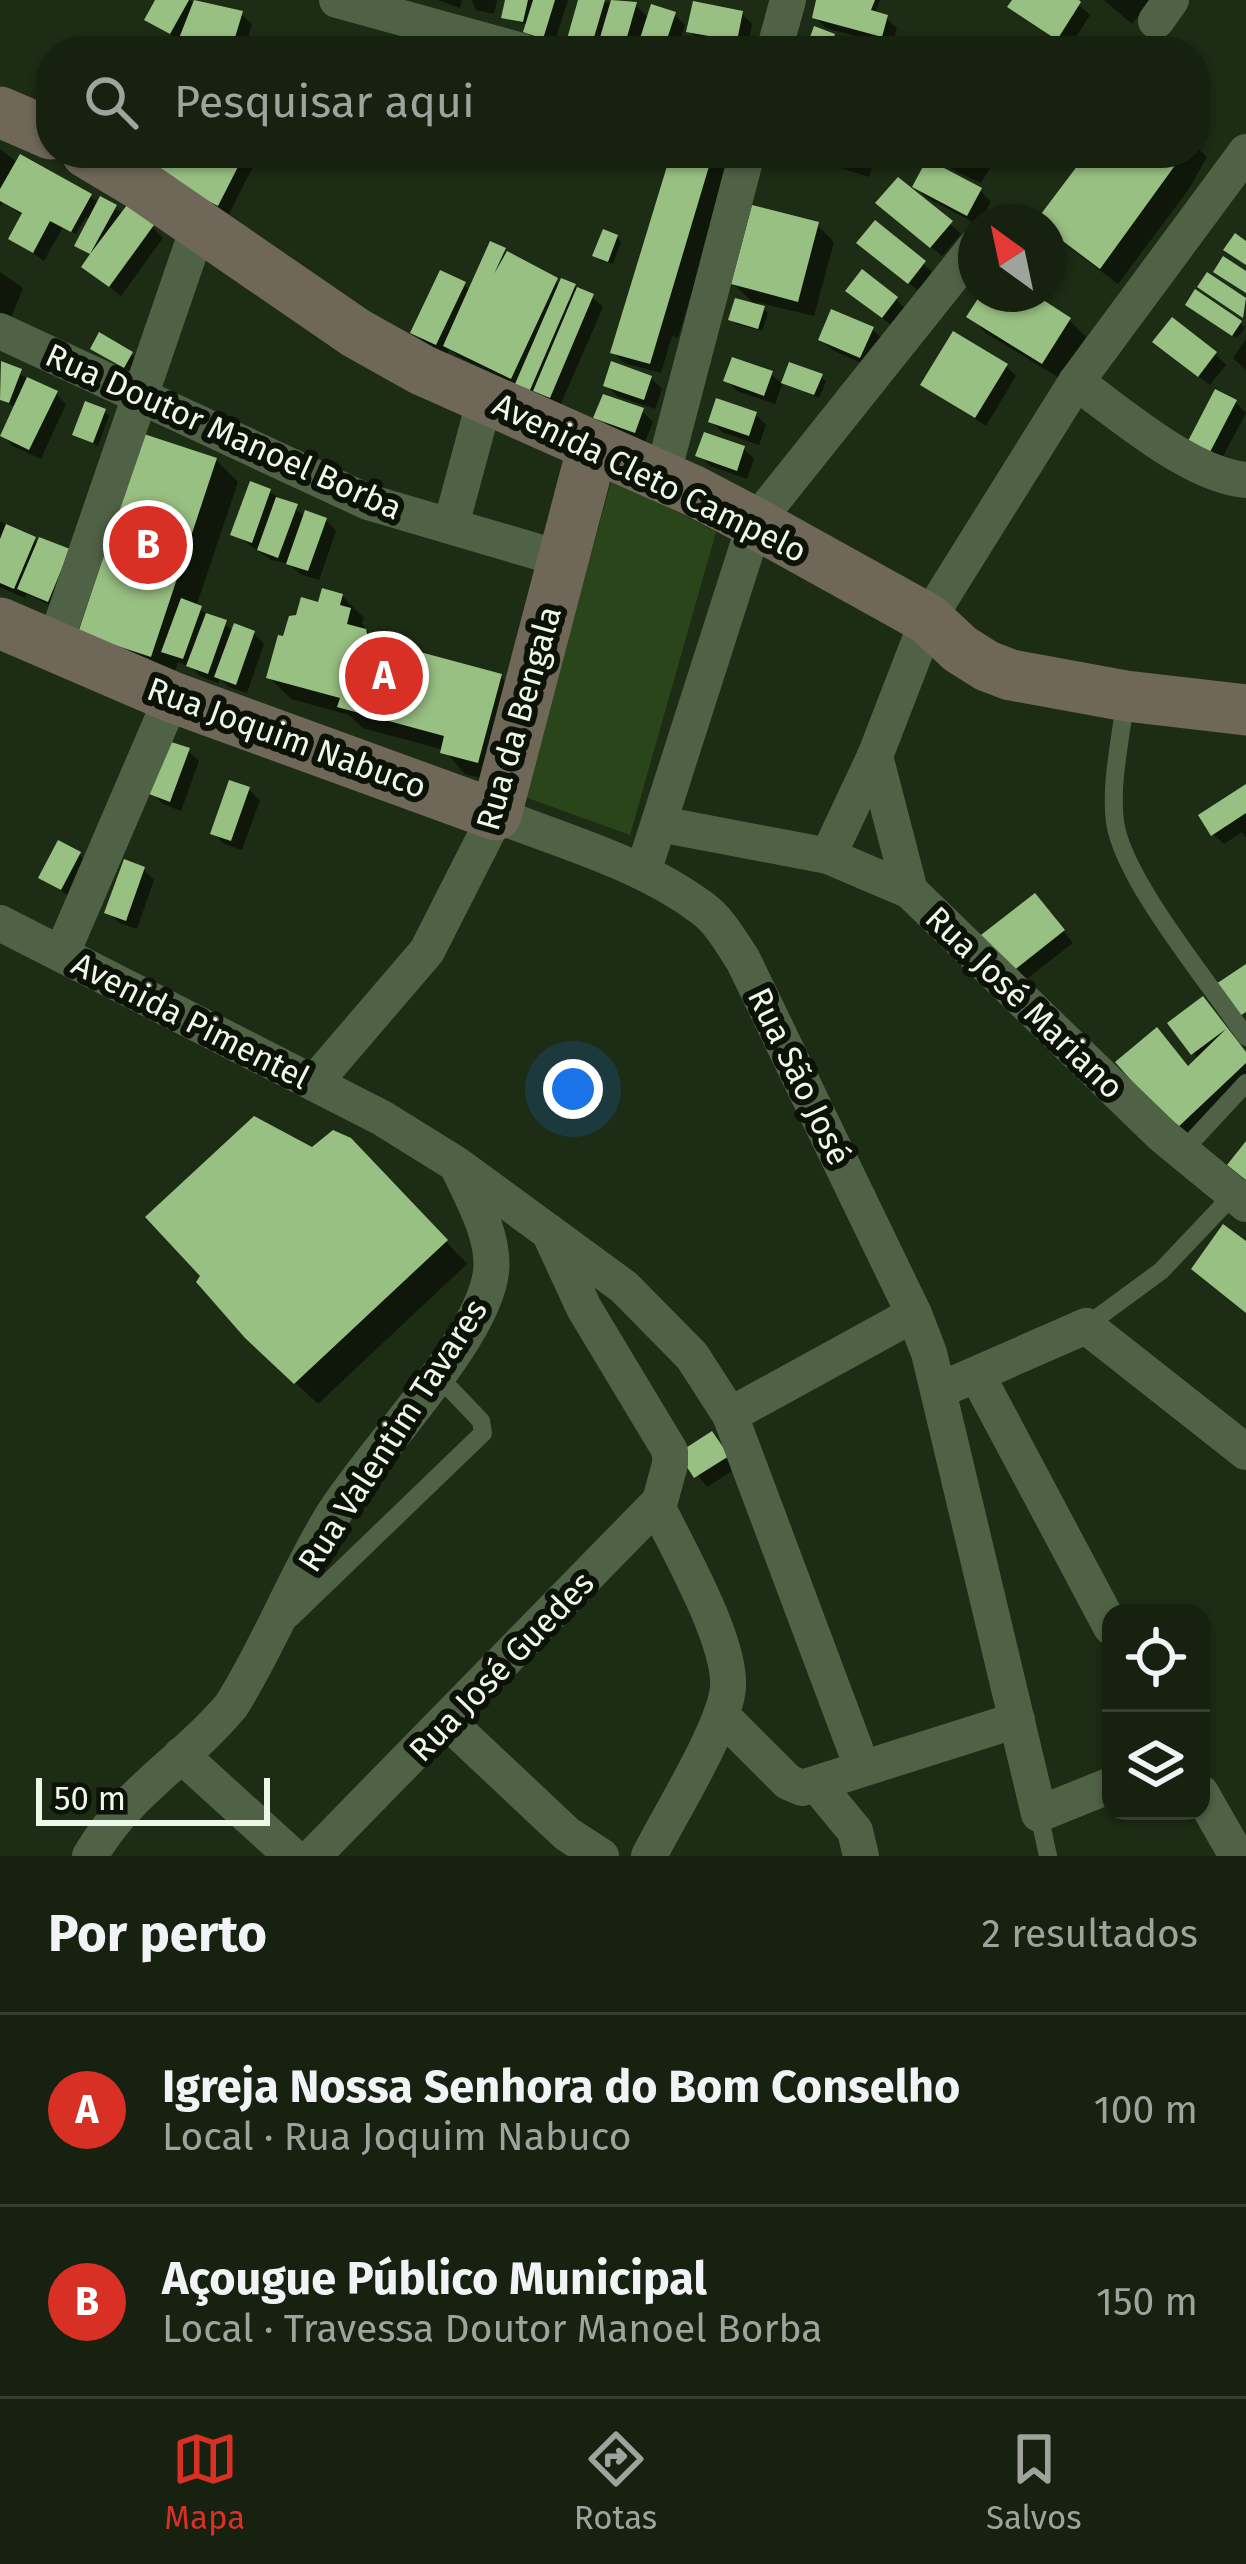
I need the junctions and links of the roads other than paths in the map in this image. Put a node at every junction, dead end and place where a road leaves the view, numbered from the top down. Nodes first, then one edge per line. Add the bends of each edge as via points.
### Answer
1 (337, 0) edge
2 (788, 0) edge
3 (468, 36) edge
4 (778, 36) edge
5 (0, 112) edge
6 (36, 128) edge
7 (1246, 152) edge
8 (110, 168) edge
9 (743, 168) edge
10 (199, 226) junction
11 (958, 269) edge
12 (0, 331) edge
13 (1076, 382) junction
14 (140, 397) junction
15 (485, 398) junction
16 (593, 446) junction
17 (662, 477) junction
18 (1246, 480) edge
19 (755, 523) junction
20 (451, 525) junction
21 (562, 560) junction
22 (928, 619) junction
23 (0, 623) edge
24 (54, 646) junction
25 (1126, 696) junction
26 (172, 697) junction
27 (1246, 710) edge
28 (875, 756) junction
29 (496, 815) junction
30 (660, 824) junction
31 (811, 853) junction
32 (643, 872) junction
33 (910, 891) junction
34 (0, 923) edge
35 (62, 952) junction
36 (1246, 1037) edge
37 (314, 1083) junction
38 (1246, 1084) edge
39 (1182, 1152) junction
40 (456, 1164) junction
41 (1239, 1199) edge
42 (547, 1229) junction
43 (914, 1315) junction
44 (1086, 1326) junction
45 (437, 1375) junction
46 (977, 1376) junction
47 (940, 1390) junction
48 (730, 1415) junction
49 (1246, 1452) edge
50 (657, 1506) junction
51 (1102, 1610) edge
52 (266, 1642) junction
53 (721, 1715) junction
54 (1017, 1720) junction
55 (448, 1722) junction
56 (181, 1755) junction
57 (862, 1767) junction
58 (817, 1785) junction
59 (1102, 1789) edge
60 (1210, 1806) edge
61 (1039, 1814) junction
62 (104, 1850) edge
63 (1239, 1852) edge
64 (292, 1856) edge
65 (313, 1856) edge
66 (601, 1856) edge
67 (649, 1856) edge
68 (861, 1856) edge
69 (1048, 1856) edge

1 - 3 street
2 - 4 street
5 - 6 main road
7 - 13 street
8 - 10 main road, Avenida Cleto Campelo
9 - 17 street
10 - 14 street
10 - 15 main road, Avenida Cleto Campelo via 356,333
11 - 19 street
12 - 14 street, Rua Doutor Manoel Borba
13 - 18 street via 1179,453
13 - 22 street
14 - 20 street, Rua Doutor Manoel Borba via 368,502
14 - 24 street
15 - 16 main road, Avenida Cleto Campelo
15 - 20 street
16 - 17 main road, Avenida Cleto Campelo
16 - 21 main road, Rua da Bengala
17 - 19 main road, Avenida Cleto Campelo
19 - 22 main road, Avenida Cleto Campelo
19 - 30 street
20 - 21 street, Rua Doutor Manoel Borba
21 - 29 main road, Rua da Bengala
22 - 25 main road, Avenida Cleto Campelo via 987,666
22 - 28 street
23 - 24 main road, Rua Joquim Nabuco
24 - 26 main road, Rua Joquim Nabuco
25 - 27 main road, Avenida Cleto Campelo
25 - 36 lane via 1117,834 1142,885
26 - 29 main road, Rua Joquim Nabuco
26 - 35 street
28 - 31 street
28 - 33 street
29 - 32 street, Rua Joquim Nabuco
29 - 37 street, Rua da Bengala via 427,951
30 - 31 street, Rua José Mariano
30 - 32 street
31 - 33 street, Rua José Mariano
32 - 43 street, Rua São José via 704,909 743,960
33 - 39 street, Rua José Mariano
34 - 35 street, Avenida Pimentel
35 - 37 street, Avenida Pimentel
37 - 40 street, Avenida Pimentel
38 - 39 lane
39 - 41 street, Rua José Mariano
40 - 42 street, Avenida Pimentel
40 - 45 street, Rua Valentim Tavares via 488,1237 492,1267 483,1302
41 - 44 lane
42 - 48 street, Avenida Pimentel via 638,1301 692,1356
42 - 50 street, Rua José Guedes via 670,1451
43 - 47 street, Rua São José
43 - 48 street
44 - 46 street
44 - 49 street
45 - 52 street, Rua Valentim Tavares via 338,1508
45 - 52 lane via 483,1433
46 - 47 street
46 - 51 street
47 - 54 street
48 - 57 street, Avenida Pimentel
50 - 53 street via 720,1647 728,1687
50 - 55 street, Rua José Guedes
52 - 56 street, Rua Valentim Tavares via 231,1706
53 - 58 street via 788,1782
53 - 67 street
54 - 57 street
54 - 61 street
55 - 65 street, Rua José Guedes
55 - 66 street
56 - 62 street, Rua Valentim Tavares via 132,1797
56 - 64 street
57 - 58 street
58 - 68 street via 854,1831
59 - 61 street
60 - 63 street
61 - 69 lane

